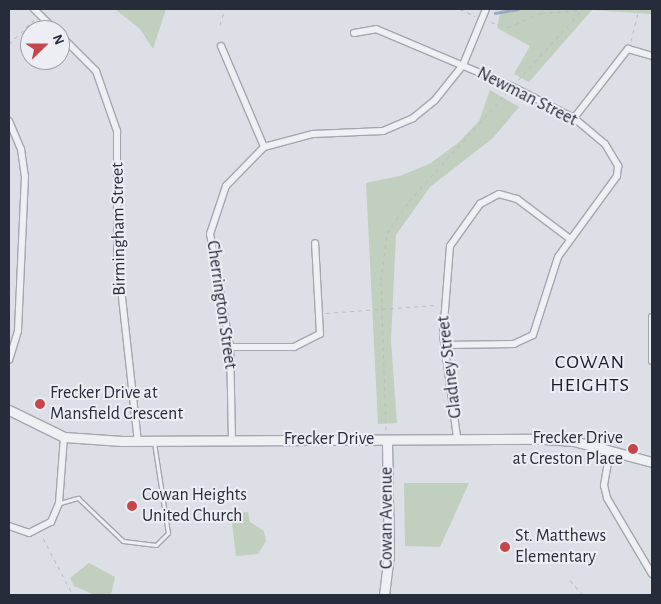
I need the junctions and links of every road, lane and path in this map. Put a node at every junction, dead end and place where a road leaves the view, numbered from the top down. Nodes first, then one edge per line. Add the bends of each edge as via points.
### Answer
1 (34, 9) edge
2 (225, 9) edge
3 (460, 9) edge
4 (486, 9) edge
5 (639, 9) edge
6 (583, 10) edge
7 (476, 17) dead end
8 (45, 20) edge
9 (491, 22) dead end
10 (220, 26) dead end
11 (20, 33) edge
12 (354, 33) dead end
13 (630, 41) dead end
14 (9, 44) edge
15 (70, 45) edge
16 (221, 46) dead end
17 (652, 56) edge
18 (463, 65) junction
19 (517, 80) dead end
20 (507, 92) dead end
21 (574, 118) junction
22 (9, 121) edge
23 (264, 147) junction
24 (569, 238) junction
25 (315, 243) dead end
26 (435, 305) dead end
27 (382, 308) junction
28 (325, 313) dead end
29 (652, 317) edge
30 (444, 345) junction
31 (230, 347) junction
32 (9, 360) edge
33 (652, 361) edge
34 (9, 410) edge
35 (386, 435) junction
36 (64, 437) junction
37 (457, 438) junction
38 (232, 440) junction
39 (138, 441) junction
40 (153, 441) junction
41 (610, 451) junction
42 (652, 462) edge
43 (59, 503) junction
44 (9, 526) edge
45 (43, 538) dead end
46 (652, 574) edge
47 (570, 580) dead end
48 (73, 595) edge
49 (384, 595) edge
50 (583, 595) edge

1 - 8 street
2 - 10 path
3 - 7 path
4 - 18 street
5 - 13 path
6 - 9 path via 541,13 508,27
6 - 19 path
11 - 14 path
12 - 18 street, Newman Street via 376,29
15 - 39 street, Birmingham Street via 96,71 117,131 117,252
16 - 23 street
17 - 21 street via 628,49
18 - 21 street, Newman Street
18 - 23 street via 434,100 399,125 356,135 313,134
20 - 27 path via 409,202 387,233
21 - 24 street, Newman Street via 605,144 618,166 617,176
22 - 32 street via 21,149 25,176 18,331
23 - 31 street, Cherrington Street via 226,186 210,234
24 - 30 street, Newman Street via 556,260 533,335 514,344
24 - 30 street, Gladney Street via 513,197 494,195 483,201 446,255
25 - 31 street via 320,334 294,347
26 - 27 path
27 - 28 path
27 - 35 path
29 - 33 street
30 - 37 street, Gladney Street
31 - 38 street, Cherrington Street
34 - 36 street, Frecker Drive
35 - 37 street, Frecker Drive
35 - 38 street, Frecker Drive
35 - 49 street, Cowan Avenue via 389,557
36 - 39 street, Frecker Drive
36 - 43 street
37 - 41 street, Frecker Drive via 574,441
38 - 40 street, Frecker Drive
39 - 40 street, Frecker Drive
40 - 43 lane via 168,533 156,545 123,541 78,498
41 - 42 street, Frecker Drive
41 - 46 street via 604,485 607,498
43 - 44 street via 51,522 40,532 29,533
45 - 48 path
47 - 50 path

